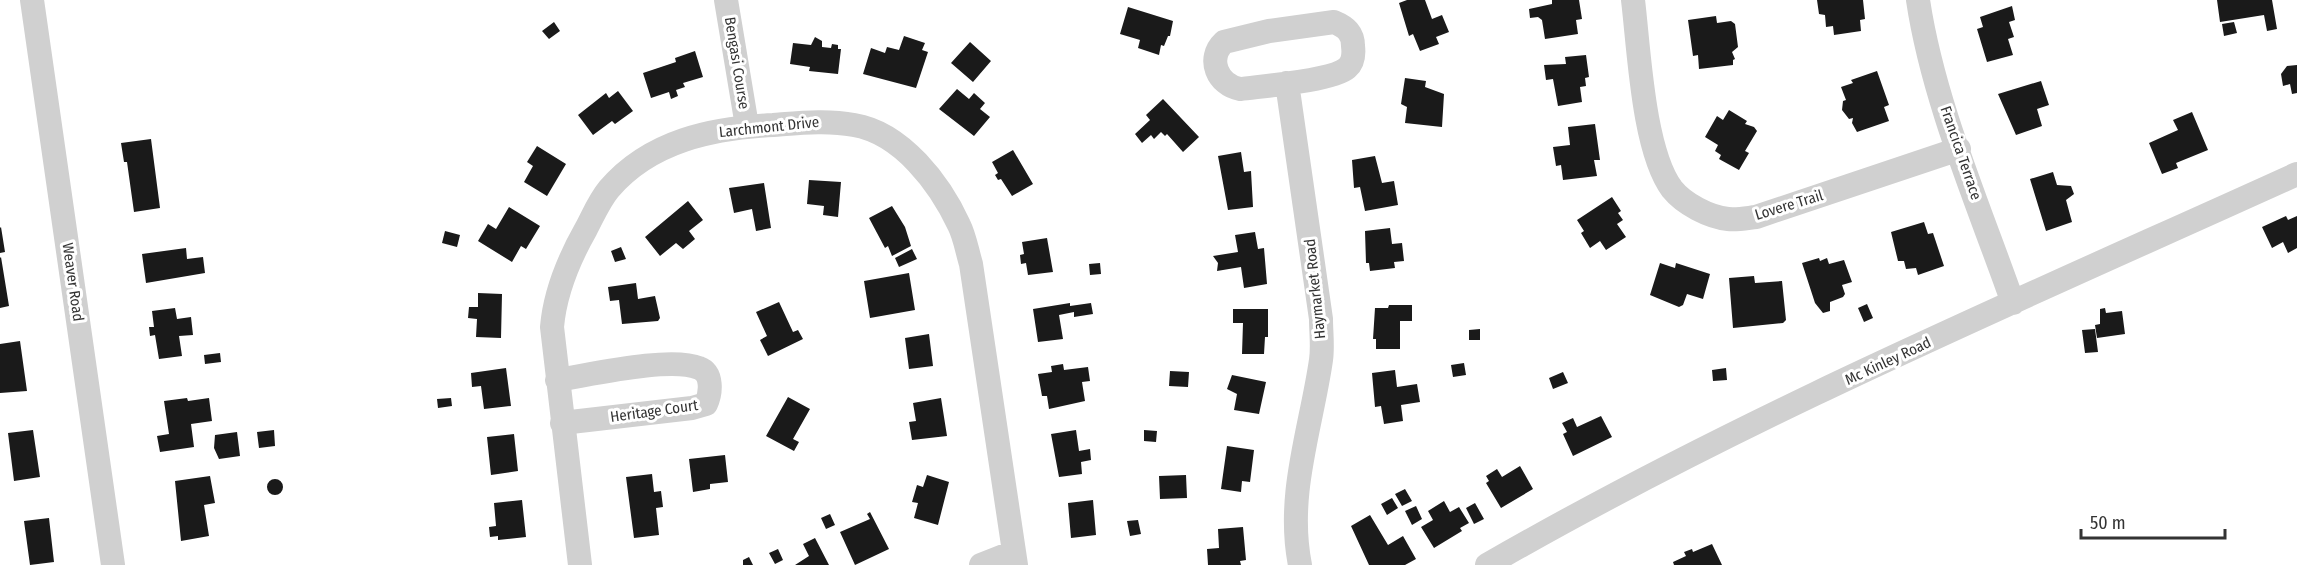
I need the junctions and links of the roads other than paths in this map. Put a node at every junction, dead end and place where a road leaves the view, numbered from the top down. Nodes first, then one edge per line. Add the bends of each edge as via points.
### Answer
1 (32, 0) edge
2 (726, 0) edge
3 (1633, 0) edge
4 (1918, 0) edge
5 (1287, 83) junction
6 (747, 126) junction
7 (1959, 149) junction
8 (2297, 174) edge
9 (2013, 303) junction
10 (557, 380) junction
11 (562, 423) junction
12 (1015, 559) edge
13 (112, 565) edge
14 (580, 565) edge
15 (981, 565) edge
16 (1300, 565) edge
17 (1487, 565) edge

1 - 13 street, Weaver Road
2 - 6 street, Bengasi Course
3 - 7 street, Lovere Trail via 1658,163 1672,189 1692,206 1728,219 1756,217
4 - 7 street, Francica Terrace via 1923,35
5 - 5 street via 1332,75 1347,68 1354,58 1350,33 1334,22 1269,31 1218,47 1215,63 1219,78 1231,87
5 - 16 street, Haymarket Road via 1322,348 1298,469 1295,537
6 - 10 street, Larchmont Drive via 690,136 659,149 631,166 607,191 579,241 555,301 552,327
6 - 12 street, Larchmont Drive via 826,122 872,130 917,163 940,190 960,227 971,264
7 - 9 street, Francica Terrace
8 - 9 street, Mc Kinley Road
9 - 17 street, Mc Kinley Road via 1658,472
10 - 11 street, Larchmont Drive
10 - 11 street, Heritage Court via 675,365 701,368 708,376 710,395 706,404
11 - 14 street, Larchmont Drive
12 - 15 street, Larchmont Drive

